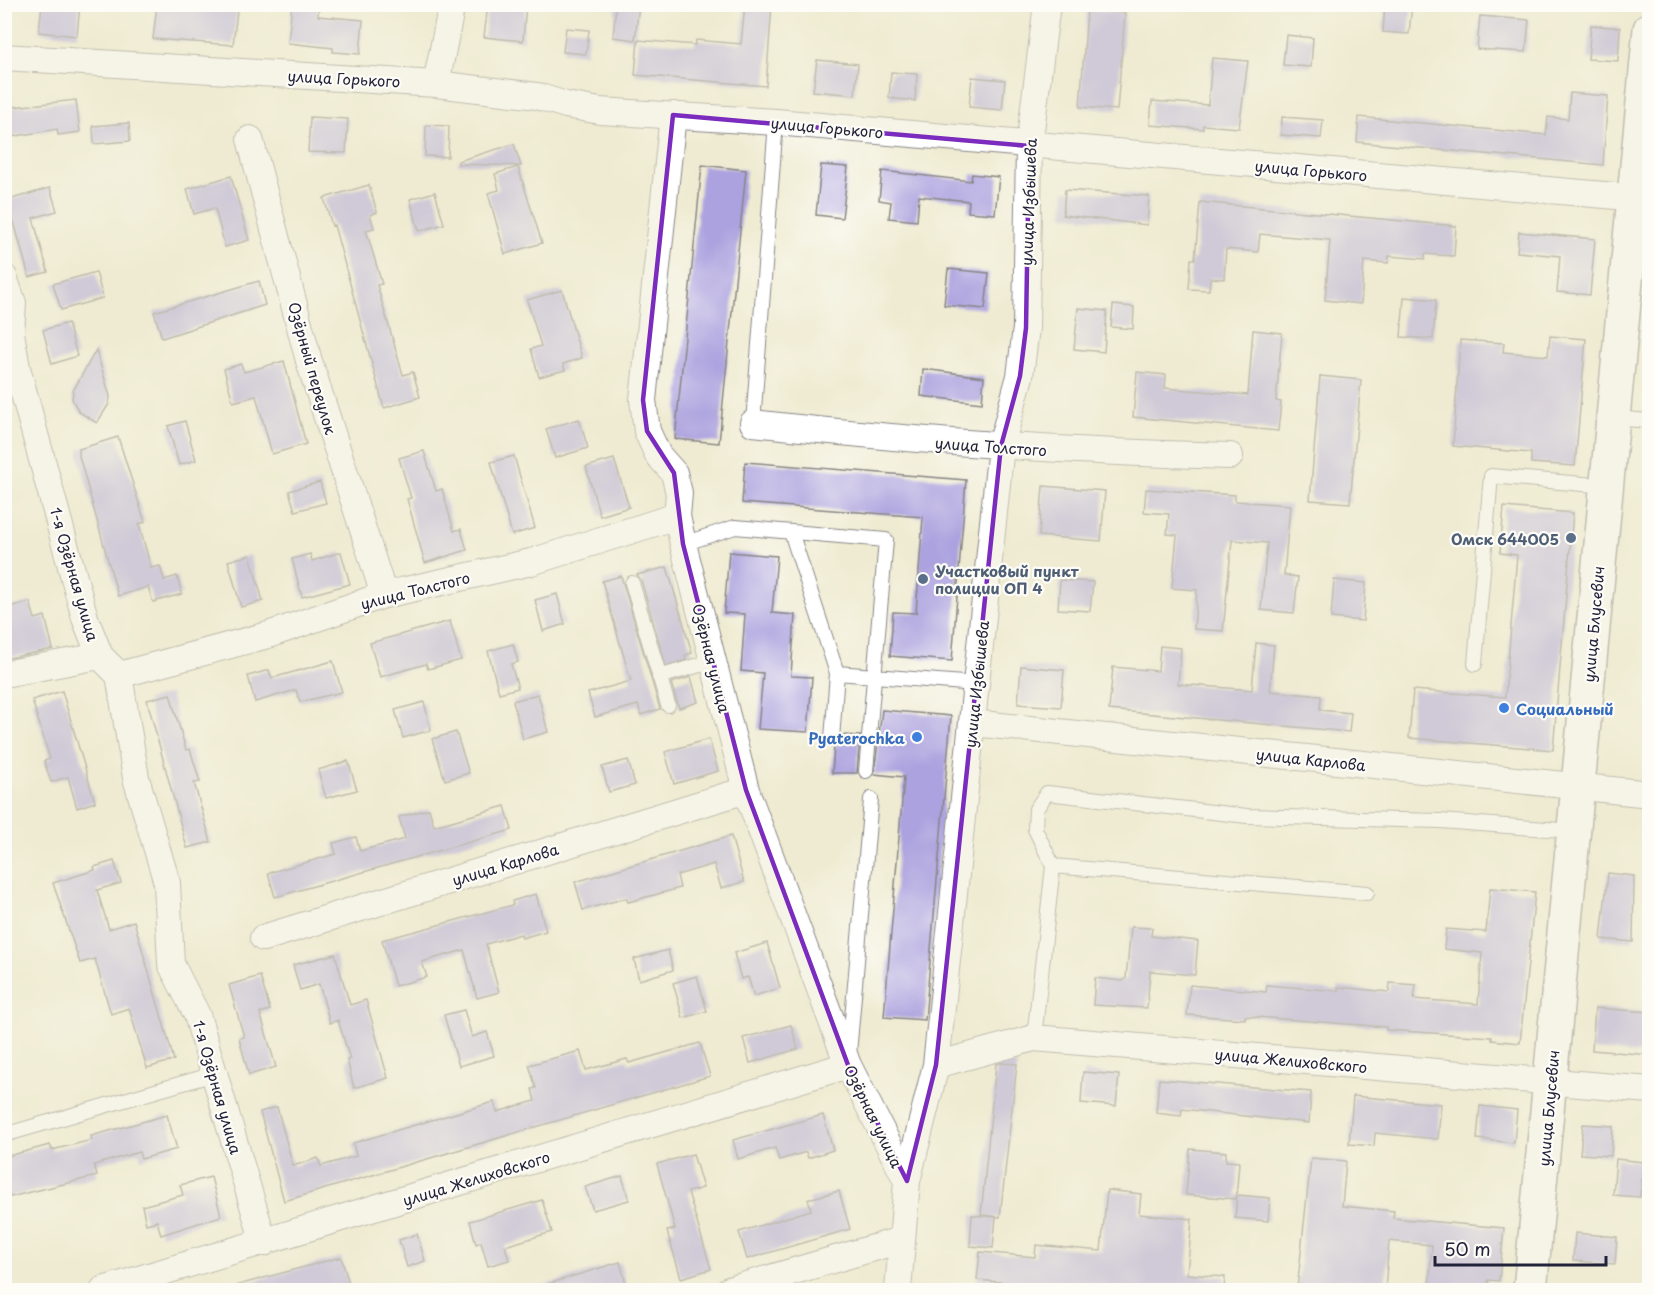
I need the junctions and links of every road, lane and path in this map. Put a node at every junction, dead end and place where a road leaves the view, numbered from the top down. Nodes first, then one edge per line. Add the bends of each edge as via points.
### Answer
1 (452, 4) edge
2 (1047, 4) edge
3 (1650, 29) edge
4 (4, 57) edge
5 (436, 84) junction
6 (674, 115) junction
7 (776, 122) junction
8 (250, 139) dead end
9 (1029, 146) junction
10 (1642, 198) edge
11 (4, 277) edge
12 (1613, 418) junction
13 (1650, 421) edge
14 (753, 423) joint
15 (1001, 446) junction
16 (1230, 456) dead end
17 (1606, 486) junction
18 (677, 516) junction
19 (791, 532) junction
20 (683, 544) junction
21 (632, 582) dead end
22 (384, 595) junction
23 (100, 656) junction
24 (713, 661) junction
25 (1475, 664) dead end
26 (837, 672) junction
27 (4, 675) edge
28 (119, 675) junction
29 (874, 676) junction
30 (659, 677) junction
31 (976, 684) junction
32 (668, 705) dead end
33 (973, 723) junction
34 (832, 739) dead end
35 (866, 771) dead end
36 (1578, 788) junction
37 (746, 790) junction
38 (1650, 794) edge
39 (871, 799) dead end
40 (1574, 831) junction
41 (1053, 866) junction
42 (1367, 893) dead end
43 (263, 938) dead end
44 (1034, 1038) junction
45 (848, 1065) junction
46 (936, 1065) junction
47 (214, 1074) junction
48 (1550, 1082) junction
49 (1650, 1090) edge
50 (4, 1135) edge
51 (907, 1181) junction
52 (901, 1240) junction
53 (264, 1243) junction
54 (103, 1290) edge
55 (729, 1290) edge
56 (899, 1290) edge
57 (1530, 1290) edge

1 - 5 street
2 - 9 street, улица Избышева
3 - 10 main road, улица Блусевич
4 - 5 street, улица Горького
5 - 6 street, улица Горького via 537,96 600,111
6 - 7 street, улица Горького
6 - 18 street, Озёрная улица via 643,400 647,431 658,455 674,473 679,492
7 - 9 street, улица Горького
7 - 14 lane
8 - 22 street, Озёрный переулок via 309,362
9 - 10 street, улица Горького
9 - 15 street, улица Избышева via 1026,328 1020,376
10 - 12 main road, улица Блусевич
11 - 23 street, 1-я Озёрная улица via 13,303 11,333 17,368 85,618
12 - 13 lane
12 - 17 main road, улица Блусевич
14 - 15 street, улица Толстого
15 - 16 street, улица Толстого
15 - 31 street, улица Избышева
17 - 25 lane via 1491,476
17 - 36 main road, улица Блусевич
18 - 20 street, Озёрная улица
18 - 22 street, улица Толстого via 531,562
19 - 20 lane via 735,527
19 - 26 lane
19 - 29 lane via 886,540
20 - 24 street, Озёрная улица
21 - 30 lane
22 - 28 street, улица Толстого via 268,635
23 - 27 street
23 - 28 street, 1-я Озёрная улица
24 - 30 lane
24 - 37 street, Озёрная улица
26 - 29 lane
26 - 34 lane
28 - 47 street, 1-я Озёрная улица via 136,778 167,883 171,964 197,1015
29 - 31 lane
29 - 35 lane
30 - 32 lane
31 - 33 street, улица Избышева
33 - 36 street, улица Карлова
33 - 46 street, улица Избышева
36 - 38 street, улица Карлова
36 - 40 main road, улица Блусевич
37 - 43 street, улица Карлова
37 - 45 street, Озёрная улица
39 - 45 lane
40 - 41 lane via 1440,821 1247,816 1047,793 1036,809 1035,829
40 - 48 main road, улица Блусевич
41 - 42 lane
41 - 44 lane
44 - 46 street, улица Желиховского
44 - 48 street, улица Желиховского
45 - 51 street, Озёрная улица
45 - 53 street, улица Желиховского
46 - 51 street, улица Избышева
47 - 50 lane
47 - 53 street, 1-я Озёрная улица
48 - 49 street, улица Желиховского
48 - 57 main road, улица Блусевич
51 - 52 street, улица Избышева
52 - 55 street
52 - 56 street, улица Избышева
53 - 54 street, улица Желиховского

